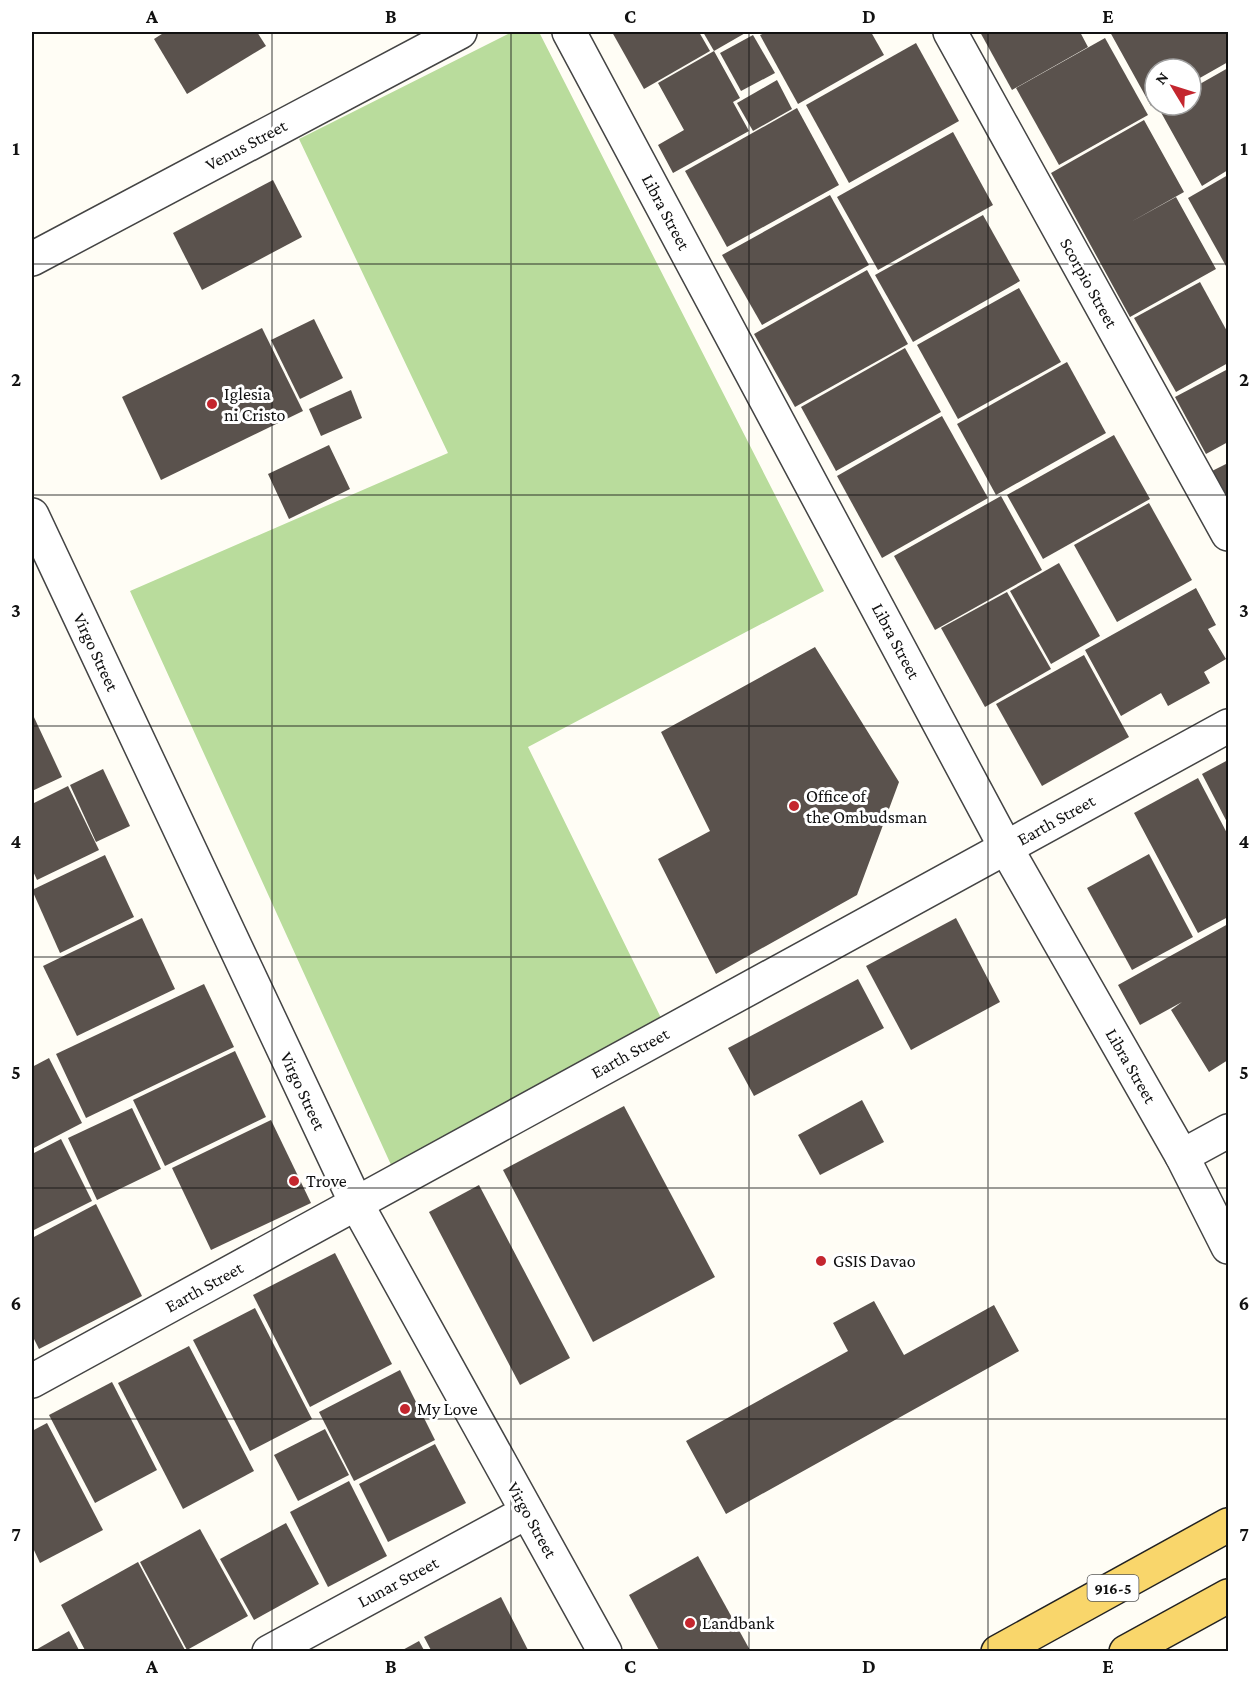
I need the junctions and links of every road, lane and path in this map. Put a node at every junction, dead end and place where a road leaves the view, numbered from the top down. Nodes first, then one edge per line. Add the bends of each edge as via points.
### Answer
1 (460, 32) edge
2 (570, 32) edge
3 (950, 32) edge
4 (32, 259) edge
5 (32, 515) edge
6 (1228, 534) edge
7 (1228, 726) edge
8 (1006, 848) junction
9 (1228, 1131) edge
10 (1182, 1156) junction
11 (356, 1203) junction
12 (1228, 1247) edge
13 (33, 1375) edge
14 (527, 1512) junction
15 (1228, 1525) edge
16 (1228, 1596) edge
17 (269, 1652) edge
18 (605, 1652) edge
19 (998, 1652) edge
20 (1126, 1652) edge

1 - 4 street, Venus Street
2 - 8 street, Libra Street
3 - 6 street, Scorpio Street
5 - 11 street, Virgo Street
7 - 8 street, Earth Street
8 - 10 street, Libra Street
8 - 11 street, Earth Street
9 - 10 street
10 - 12 street, Libra Street
11 - 13 street, Earth Street
11 - 14 street, Virgo Street
14 - 17 street, Lunar Street
14 - 18 street, Virgo Street
15 - 19 main road, 916-5
16 - 20 main road

